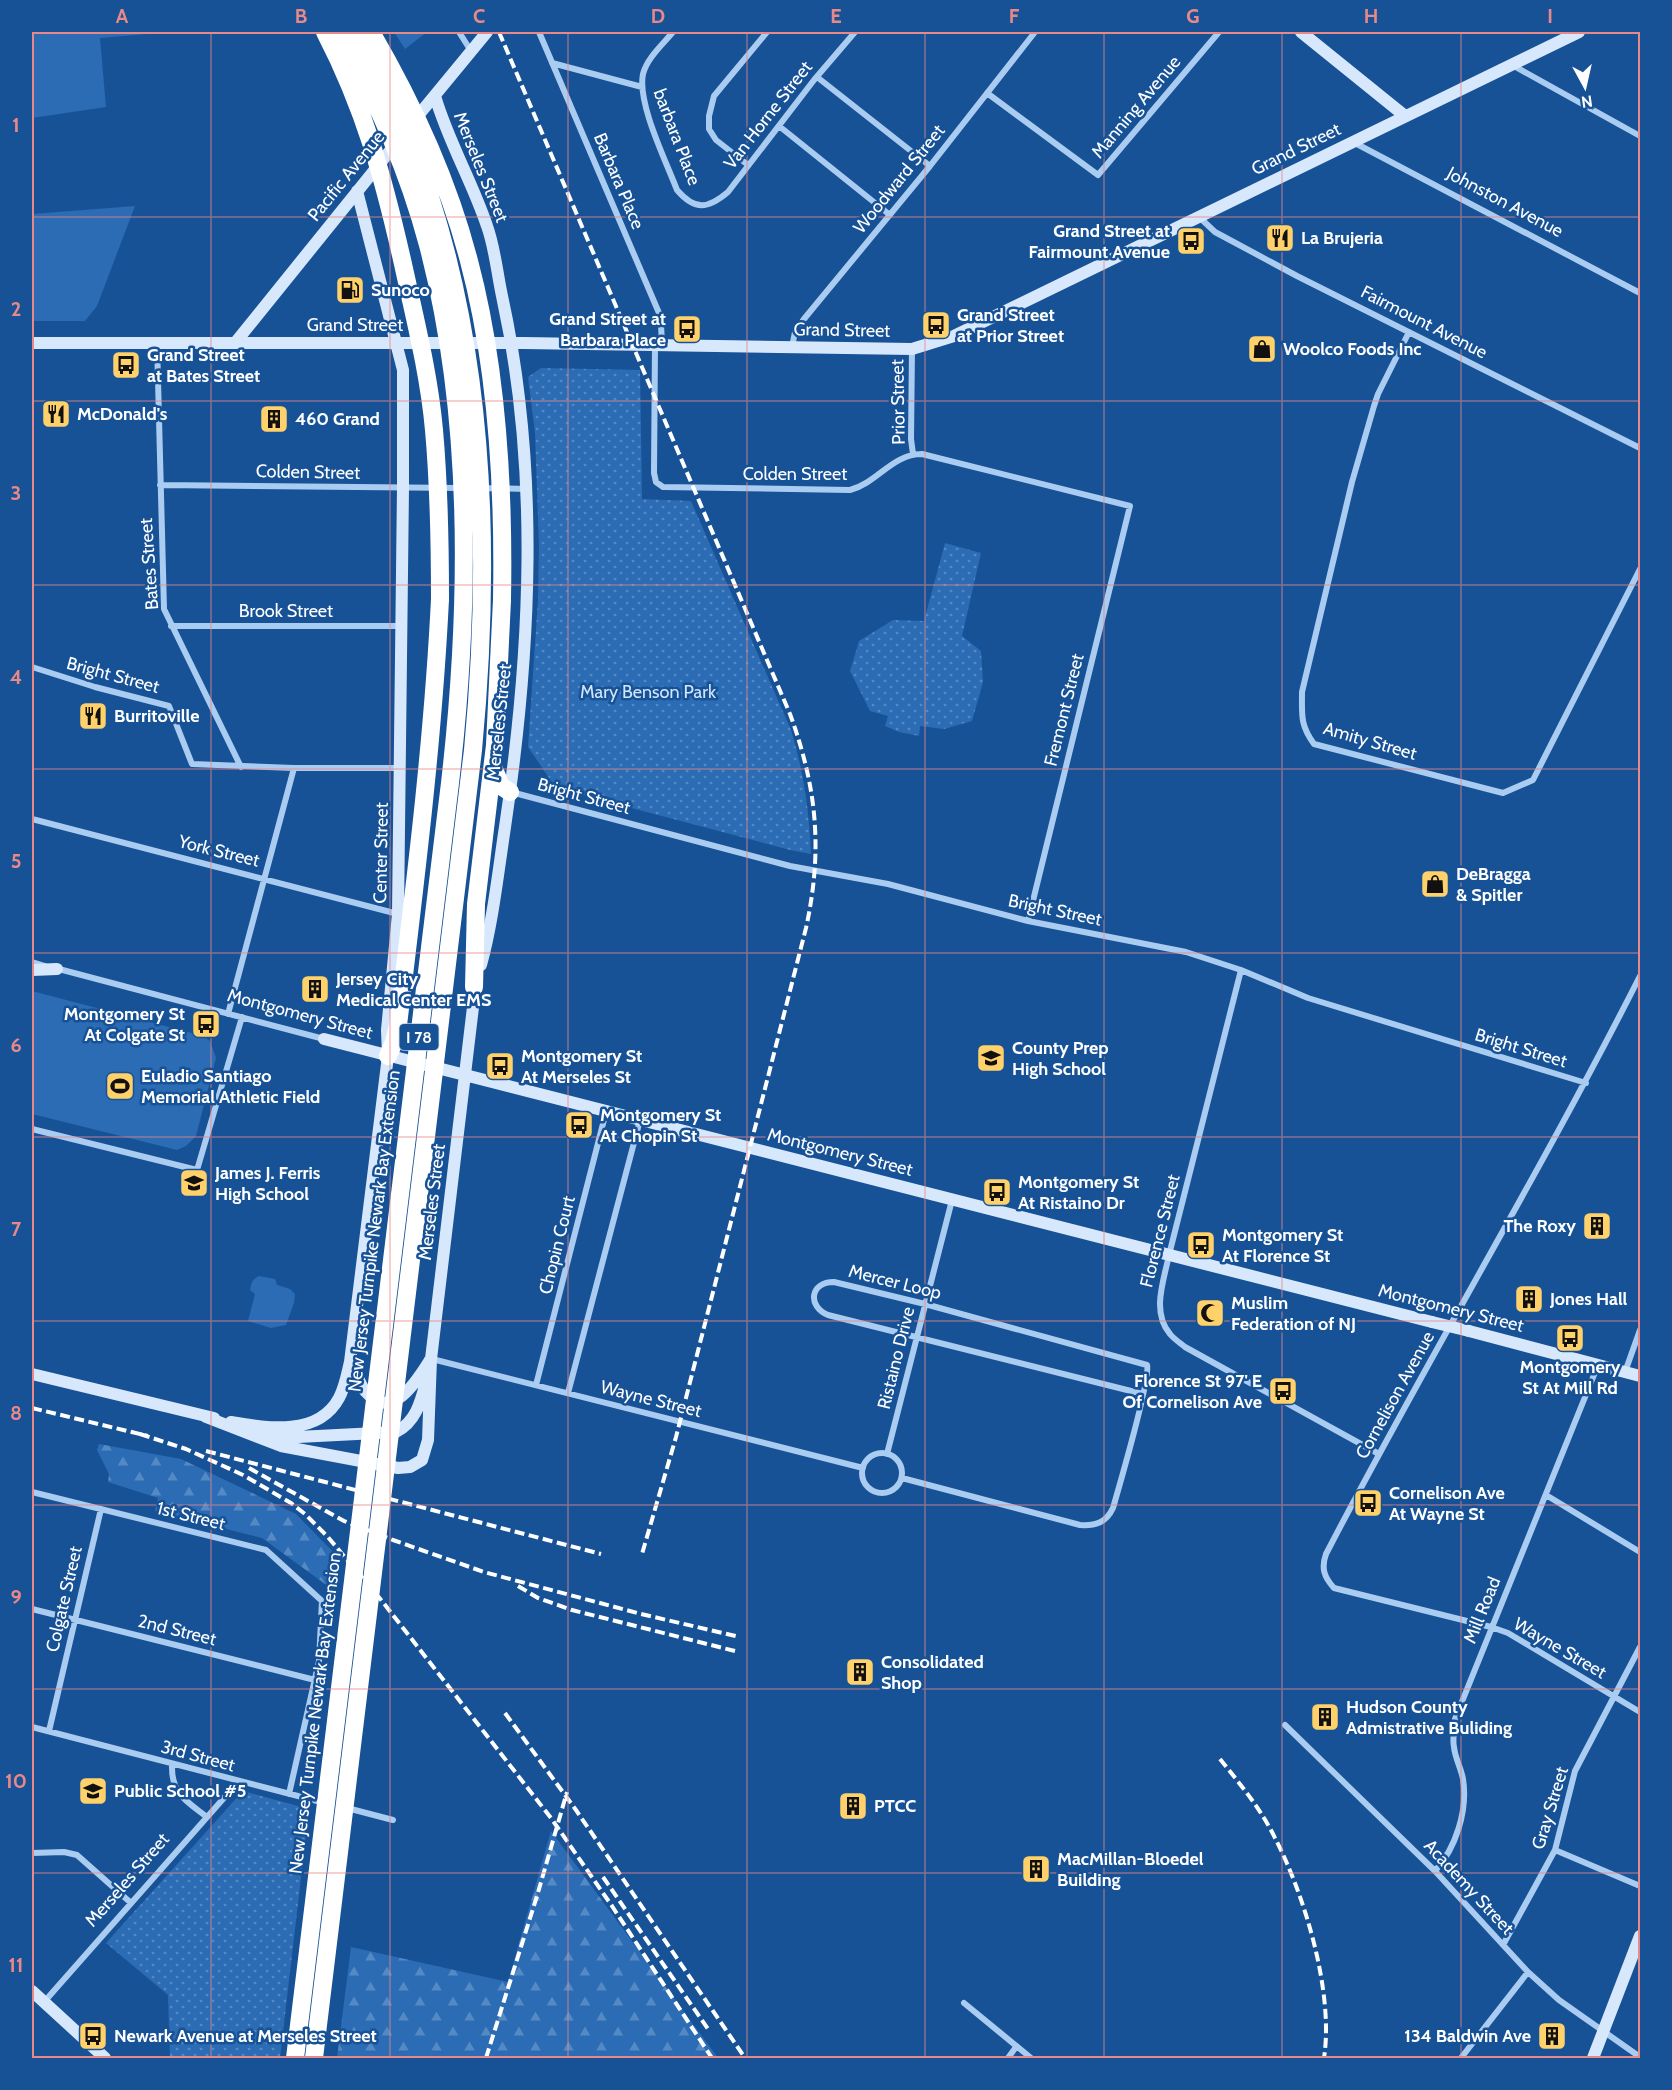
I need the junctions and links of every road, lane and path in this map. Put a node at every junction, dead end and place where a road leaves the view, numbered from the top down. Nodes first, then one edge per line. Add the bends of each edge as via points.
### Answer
1 (325, 32) edge
2 (338, 32) edge
3 (357, 32) edge
4 (371, 32) edge
5 (459, 32) edge
6 (487, 32) edge
7 (539, 32) edge
8 (673, 32) edge
9 (767, 32) edge
10 (855, 32) edge
11 (1035, 32) edge
12 (1219, 32) edge
13 (1301, 32) edge
14 (1579, 32) edge
15 (471, 51) junction
16 (552, 63) junction
17 (1512, 64) junction
18 (817, 77) junction
19 (642, 87) junction
20 (987, 93) junction
21 (435, 96) junction
22 (1405, 116) junction
23 (779, 126) junction
24 (1641, 136) edge
25 (1352, 142) junction
26 (748, 165) junction
27 (930, 166) junction
28 (357, 191) junction
29 (698, 205) joint
30 (890, 215) junction
31 (1198, 216) junction
32 (1641, 293) edge
33 (1409, 332) junction
34 (157, 342) junction
35 (32, 343) edge
36 (234, 343) junction
37 (395, 343) junction
38 (512, 343) junction
39 (659, 345) junction
40 (792, 348) junction
41 (912, 349) junction
42 (1641, 448) edge
43 (913, 454) junction
44 (160, 485) junction
45 (403, 487) junction
46 (527, 489) junction
47 (1641, 569) edge
48 (171, 626) junction
49 (401, 626) junction
50 (32, 667) edge
51 (493, 765) junction
52 (241, 767) junction
53 (294, 768) junction
54 (401, 768) junction
55 (510, 792) junction
56 (32, 819) edge
57 (264, 878) junction
58 (398, 914) junction
59 (1028, 921) junction
60 (32, 962) edge
61 (57, 969) junction
62 (32, 970) edge
63 (1241, 970) junction
64 (1641, 976) edge
65 (474, 987) junction
66 (228, 1014) junction
67 (242, 1017) junction
68 (324, 1039) joint
69 (388, 1056) junction
70 (465, 1076) junction
71 (1586, 1083) junction
72 (606, 1112) junction
73 (640, 1120) junction
74 (32, 1129) edge
75 (952, 1200) junction
76 (1169, 1255) junction
77 (925, 1304) junction
78 (1641, 1330) edge
79 (917, 1336) junction
80 (431, 1359) junction
81 (350, 1362) junction
82 (1598, 1364) junction
83 (1625, 1372) junction
84 (32, 1374) edge
85 (1641, 1376) edge
86 (536, 1385) junction
87 (568, 1393) junction
88 (1143, 1394) junction
89 (206, 1417) junction
90 (232, 1427) junction
91 (887, 1454) junction
92 (1379, 1454) junction
93 (863, 1468) junction
94 (902, 1478) junction
95 (32, 1492) edge
96 (1546, 1495) junction
97 (101, 1509) junction
98 (1641, 1552) edge
99 (1325, 1578) joint
100 (32, 1609) edge
101 (75, 1619) junction
102 (1491, 1627) junction
103 (1641, 1647) edge
104 (315, 1680) junction
105 (1615, 1697) junction
106 (1641, 1712) edge
107 (1285, 1725) dead end
108 (32, 1727) edge
109 (48, 1731) junction
110 (172, 1764) junction
111 (238, 1782) junction
112 (289, 1794) junction
113 (207, 1817) junction
114 (393, 1820) dead end
115 (1555, 1850) junction
116 (32, 1853) edge
117 (1435, 1871) junction
118 (1641, 1886) edge
119 (131, 1903) junction
120 (1641, 1936) edge
121 (1503, 1945) junction
122 (1528, 1972) junction
123 (32, 1991) edge
124 (43, 2002) junction
125 (964, 2003) dead end
126 (1604, 2032) junction
127 (1016, 2047) junction
128 (1641, 2057) edge
129 (105, 2058) edge
130 (295, 2058) edge
131 (314, 2058) edge
132 (1008, 2058) edge
133 (1031, 2058) edge
134 (1461, 2058) edge
135 (1593, 2058) edge

1 - 69 highway, bridge via 358,101 383,178 427,375 437,476 437,668 398,1025
2 - 130 highway, New Jersey Turnpike Newark Bay Extension / I 78, bridge via 399,160 420,219 438,289 458,432 463,612 451,774
3 - 131 highway, I 78, bridge via 415,157 434,211 459,307 476,424 482,584 473,750
4 - 51 highway, bridge via 432,151 453,207 479,306 501,481 502,600
5 - 15 street
6 - 15 main road, Pacific Avenue
7 - 16 street, Barbara Place
8 - 19 street, barbara Place via 652,57
9 - 26 street via 714,96 708,116 716,140
10 - 18 street, Van Horne Street
11 - 20 street, Woodward Street
12 - 20 street, Manning Avenue via 1098,175
13 - 22 main road
14 - 17 main road, Grand Street
15 - 21 main road, Pacific Avenue
16 - 19 street
16 - 39 street, Barbara Place via 658,313
17 - 22 main road, Grand Street
17 - 24 street
18 - 23 street, Van Horne Street
18 - 27 street
19 - 29 street, barbara Place via 646,109 677,190
20 - 27 street, Woodward Street
21 - 28 main road, Pacific Avenue
21 - 38 main road, Merseles Street via 442,123 487,226
22 - 25 main road, Grand Street
23 - 26 street, Van Horne Street
23 - 30 street
25 - 31 main road, Grand Street
25 - 32 street, Johnston Avenue
26 - 29 street, Van Horne Street via 728,192 713,204
27 - 30 street, Woodward Street
28 - 36 main road, Pacific Avenue
28 - 37 main road, Center Street
30 - 40 street, Woodward Street via 804,319 795,332
31 - 33 street, Fairmount Avenue via 1215,232
31 - 41 main road, Grand Street via 944,341
33 - 42 street, Fairmount Avenue
33 - 47 street, Amity Street via 1378,394 1352,482 1305,682 1302,720 1314,744 1502,793 1533,780
34 - 35 main road, Grand Street
34 - 36 main road, Grand Street
34 - 44 street, Bates Street
36 - 37 main road, Grand Street
37 - 38 main road, Grand Street
37 - 45 main road, Center Street via 403,370
38 - 39 main road, Grand Street
38 - 46 main road, Merseles Street
39 - 40 main road, Grand Street
39 - 43 street, Colden Street via 654,473 656,482 663,487 850,490
40 - 41 main road, Grand Street
41 - 43 street, Prior Street
43 - 59 street, Fremont Street via 927,454 1130,506
44 - 45 street, Colden Street
44 - 48 street, Bates Street via 164,609
45 - 46 street, Colden Street
45 - 49 main road, Center Street
46 - 55 main road, Merseles Street via 524,652
48 - 49 street, Brook Street
48 - 52 street, Bates Street
49 - 54 main road, Center Street
50 - 52 street, Bright Street via 169,706 192,764
51 - 55 highway via 501,786
51 - 65 highway via 476,904
52 - 53 street, Bright Street
53 - 54 street, Bright Street
53 - 57 street
54 - 58 main road, Center Street
55 - 59 street, Bright Street via 790,866 888,884
55 - 65 main road, Merseles Street via 488,931
56 - 57 street, York Street
57 - 58 street, York Street
57 - 66 street
58 - 69 main road, Center Street
59 - 63 street, Bright Street via 1169,948
60 - 61 street, Montgomery Street
61 - 62 main road
61 - 66 street, Montgomery Street
63 - 71 street, Bright Street via 1308,998
63 - 76 street, Florence Street
64 - 71 street, Cornelison Avenue
65 - 70 main road, Merseles Street
66 - 67 street, Montgomery Street
67 - 68 street, Montgomery Street
67 - 74 street via 197,1170
68 - 69 main road, Montgomery Street
69 - 70 main road, Montgomery Street
69 - 81 main road, Center Street
70 - 72 main road, Montgomery Street
70 - 80 main road, Merseles Street
71 - 92 street, Cornelison Avenue
72 - 73 main road, Montgomery Street
72 - 86 street, Chopin Court
73 - 75 main road, Montgomery Street
73 - 87 street
75 - 76 main road, Montgomery Street
75 - 77 street, Ristaino Drive
76 - 82 main road, Montgomery Street, bridge
76 - 92 street, Florence Street via 1159,1300 1169,1333 1195,1353
77 - 79 street, Ristaino Drive
77 - 79 street, Mercer Loop via 834,1282 822,1284 814,1295 818,1309 828,1315
77 - 88 street, Mercer Loop via 1147,1365
78 - 83 street
79 - 88 street, Mercer Loop
79 - 91 street, Ristaino Drive
80 - 81 main road via 405,1394 390,1402 366,1392
80 - 86 street, Wayne Street
80 - 90 main road via 418,1407 411,1420 396,1432 289,1437
80 - 90 main road via 428,1440 422,1461 415,1466 398,1468 292,1449
81 - 89 main road, Center Street via 339,1397 312,1422 269,1427
82 - 83 main road, Montgomery Street
82 - 96 street, Mill Road
83 - 85 main road, Montgomery Street
84 - 89 main road
86 - 87 street, Wayne Street
87 - 93 street, Wayne Street
88 - 94 street, Mercer Loop via 1113,1508 1101,1522 1080,1525
89 - 90 main road
91 - 93 street via 871,1456
91 - 94 street via 898,1461
92 - 99 street, Cornelison Avenue via 1326,1554
93 - 94 street via 864,1482 878,1493 893,1490
95 - 97 street, 1st Street
96 - 98 street
96 - 102 street, Mill Road
97 - 101 street, Colgate Street
97 - 104 street, 1st Street via 266,1551 322,1601
99 - 102 street, Wayne Street via 1343,1592
100 - 101 street, 2nd Street
101 - 104 street, 2nd Street
101 - 109 street, Colgate Street
102 - 105 street, Wayne Street via 1508,1633
102 - 117 street, Mill Road via 1455,1719 1453,1745 1463,1779 1464,1809 1444,1862
103 - 105 street, Gray Street
104 - 112 street
105 - 106 street, Wayne Street
105 - 115 street, Gray Street via 1575,1771
107 - 117 street, Academy Street
108 - 109 street, 3rd Street
109 - 110 street, 3rd Street
110 - 111 street, 3rd Street
110 - 113 street via 174,1786 180,1796
111 - 112 street, 3rd Street
111 - 113 street, Merseles Street
112 - 114 street, 3rd Street
113 - 119 street, Merseles Street
115 - 118 street
115 - 121 street, Gray Street
116 - 119 street via 77,1855
117 - 121 street, Academy Street
119 - 124 street, Merseles Street
120 - 126 main road
121 - 122 street, Academy Street
122 - 126 street, Academy Street
122 - 134 street
123 - 124 main road
124 - 129 main road
125 - 127 street
126 - 128 street, Academy Street
126 - 135 main road
127 - 132 street
127 - 133 street

